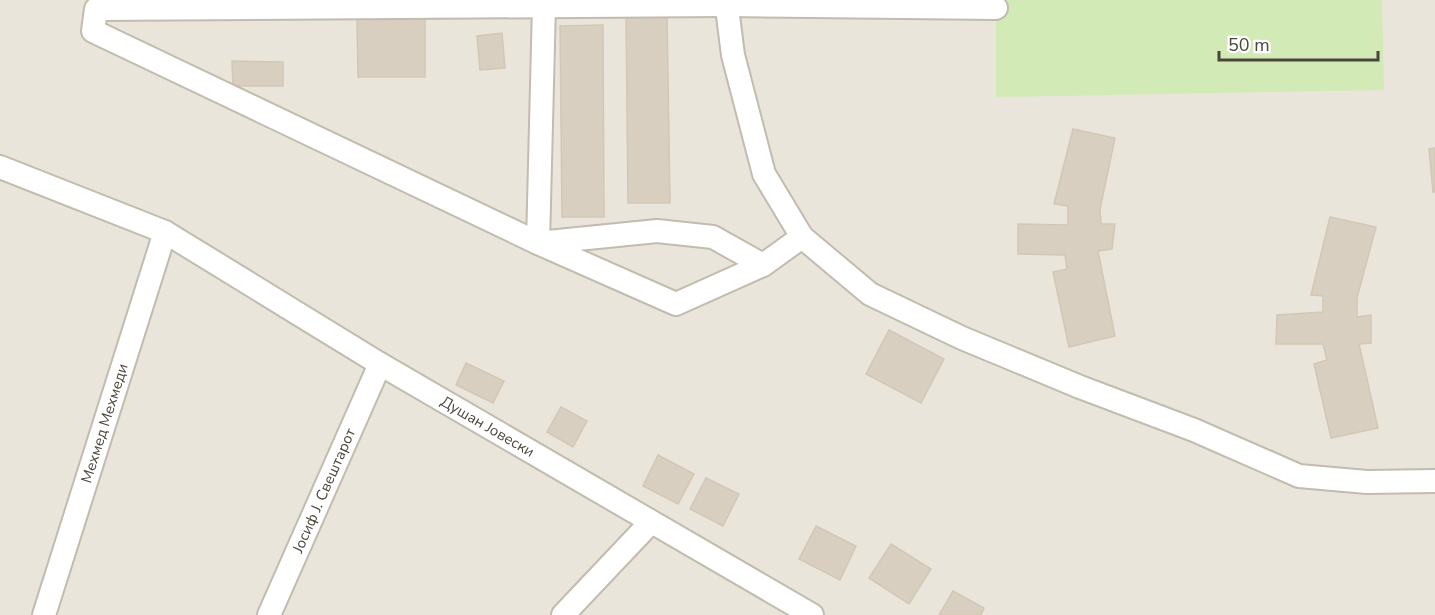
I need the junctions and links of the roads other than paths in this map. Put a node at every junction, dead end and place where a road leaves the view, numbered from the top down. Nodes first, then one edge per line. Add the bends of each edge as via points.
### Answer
1 (726, 2) edge
2 (96, 5) edge
3 (544, 5) junction
4 (996, 8) dead end
5 (0, 167) edge
6 (165, 232) junction
7 (802, 237) junction
8 (538, 243) junction
9 (763, 265) junction
10 (380, 364) junction
11 (1435, 481) edge
12 (651, 522) junction
13 (44, 615) edge
14 (269, 615) edge
15 (563, 615) edge
16 (813, 615) edge

1 - 3 street
1 - 4 street
1 - 7 street via 733,55 764,174
2 - 3 street
2 - 8 street via 93,31
3 - 8 street
5 - 6 street, Душан Јовески
6 - 10 street, Душан Јовески
6 - 13 street, Мехмед Мехмеди
7 - 9 street
7 - 11 street via 870,294 973,342 1299,476 1367,482
8 - 9 street via 657,231 713,237
8 - 9 street via 676,304
10 - 12 street, Душан Јовески
10 - 14 street, Јосиф Ј. Свештарот
12 - 15 street
12 - 16 street, Душан Јовески

